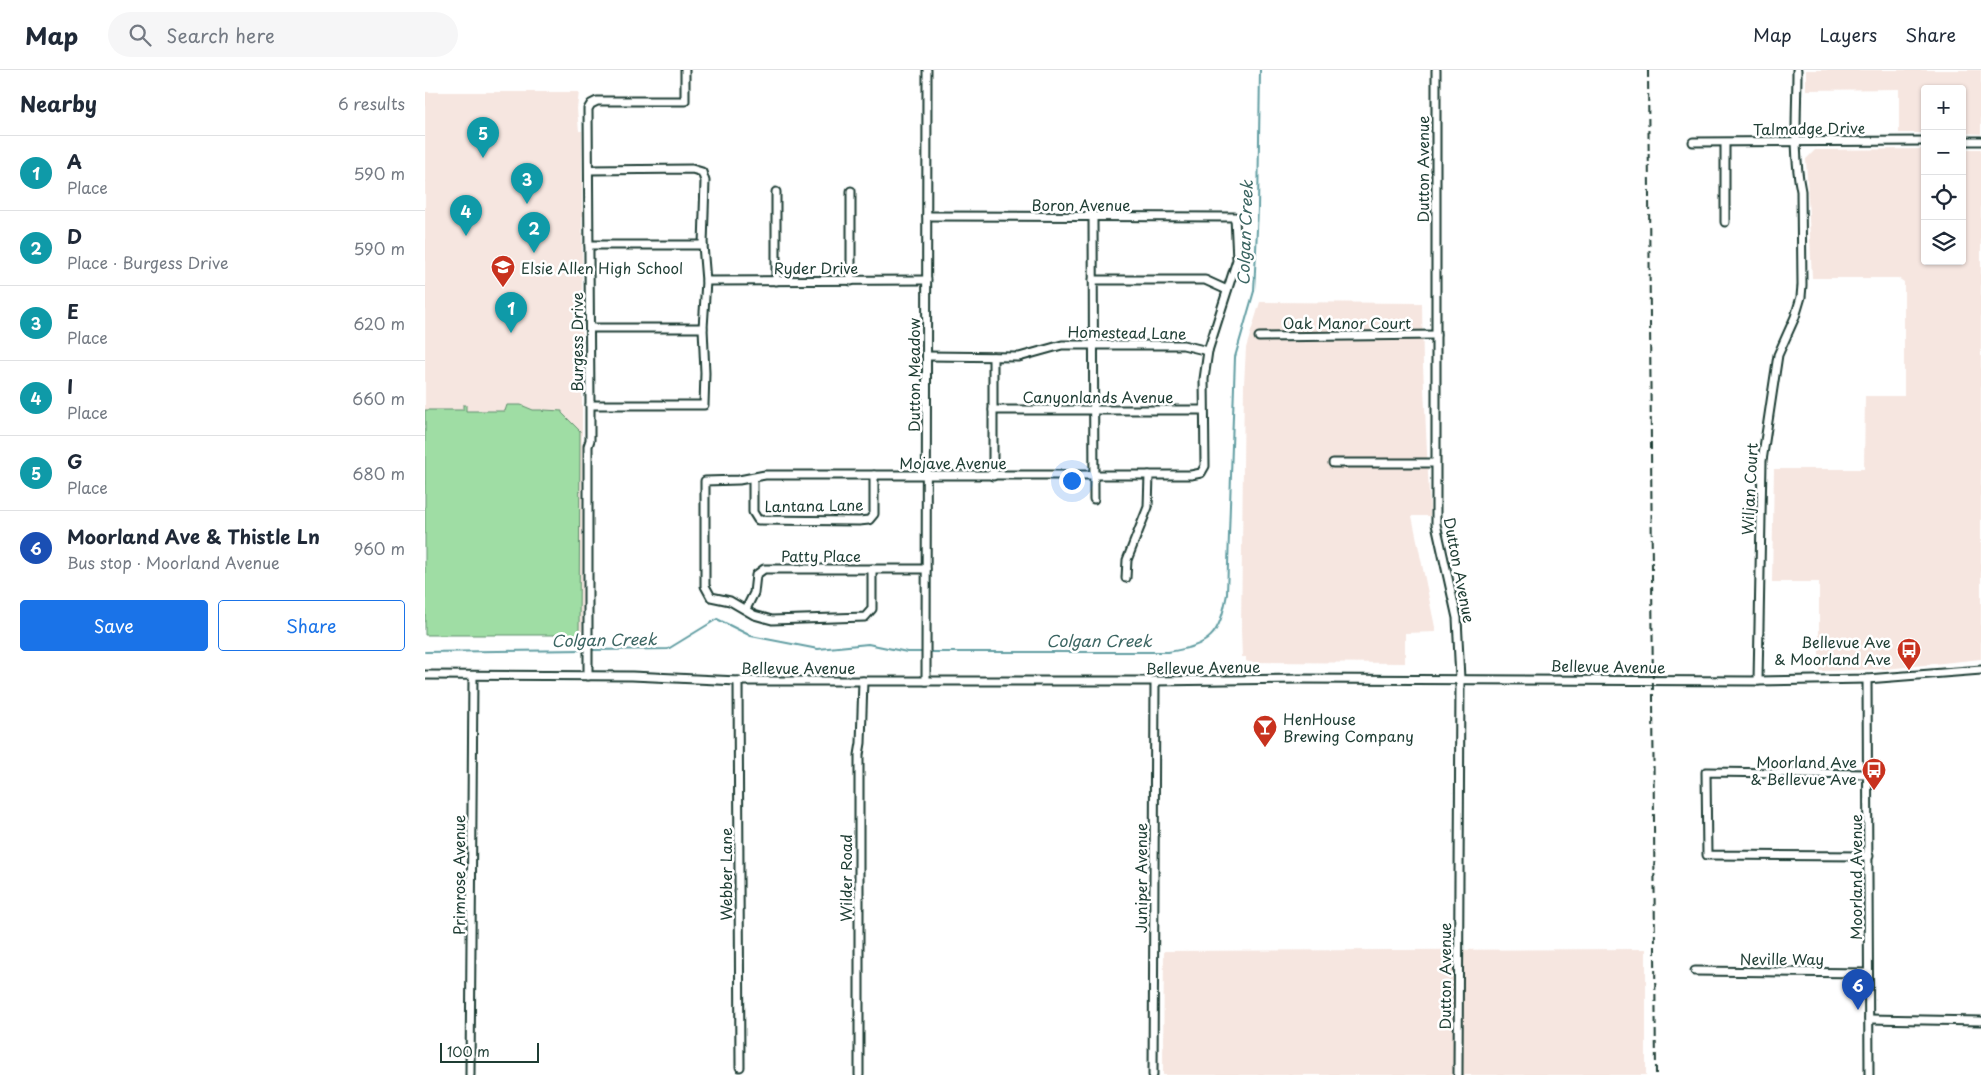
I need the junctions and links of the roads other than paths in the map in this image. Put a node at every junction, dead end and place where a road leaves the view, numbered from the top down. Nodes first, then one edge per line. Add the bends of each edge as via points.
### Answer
1 (685, 70) edge
2 (927, 70) edge
3 (1436, 70) edge
4 (1797, 70) edge
5 (1921, 141) edge
6 (1966, 141) edge
7 (1981, 141) edge
8 (1693, 142) dead end
9 (1797, 142) junction
10 (1725, 143) junction
11 (590, 170) junction
12 (851, 191) dead end
13 (776, 192) dead end
14 (927, 216) junction
15 (1093, 218) junction
16 (1725, 222) dead end
17 (589, 245) junction
18 (703, 245) junction
19 (927, 280) junction
20 (1093, 280) junction
21 (706, 281) junction
22 (776, 281) junction
23 (851, 281) junction
24 (1227, 290) junction
25 (590, 328) junction
26 (703, 328) junction
27 (1436, 335) junction
28 (1259, 336) dead end
29 (1093, 345) junction
30 (1208, 351) junction
31 (927, 356) junction
32 (993, 356) junction
33 (590, 405) junction
34 (993, 410) junction
35 (1093, 410) junction
36 (1203, 410) junction
37 (1435, 462) junction
38 (1333, 463) dead end
39 (1093, 474) junction
40 (1149, 474) junction
41 (874, 475) junction
42 (927, 475) junction
43 (993, 476) junction
44 (753, 478) junction
45 (1094, 499) dead end
46 (872, 569) junction
47 (926, 569) junction
48 (1126, 578) dead end
49 (746, 609) junction
50 (1981, 670) edge
51 (425, 676) edge
52 (473, 676) junction
53 (588, 676) junction
54 (1460, 678) junction
55 (1867, 679) junction
56 (738, 681) junction
57 (863, 681) junction
58 (926, 681) junction
59 (1155, 681) junction
60 (1758, 681) junction
61 (1868, 774) junction
62 (1869, 856) junction
63 (1695, 971) dead end
64 (1868, 973) junction
65 (1869, 1019) junction
66 (1981, 1021) edge
67 (740, 1067) dead end
68 (470, 1075) edge
69 (859, 1075) edge
70 (1153, 1075) edge
71 (1458, 1075) edge
72 (1869, 1075) edge

1 - 11 street, Burgess Drive via 685,101 604,100 591,104 588,113
2 - 14 street, Dutton Meadow
3 - 27 street, Dutton Avenue
4 - 9 street, Wiljan Court
5 - 9 street, Talmadge Drive
6 - 7 street
8 - 10 street, Talmadge Drive
9 - 10 street, Talmadge Drive
9 - 60 street, Wiljan Court via 1802,285 1795,318 1778,355 1762,461
10 - 16 street
11 - 17 street, Burgess Drive
11 - 18 street via 692,169 702,172 705,181
12 - 23 street
13 - 22 street
14 - 15 street, Boron Avenue
14 - 19 street, Dutton Meadow
15 - 20 street
15 - 24 street, Boron Avenue via 1235,217 1237,260
17 - 18 street
17 - 25 street, Burgess Drive
18 - 21 street
19 - 23 street, Ryder Drive
19 - 31 street, Dutton Meadow
20 - 24 street via 1205,280
20 - 29 street
21 - 22 street, Ryder Drive
21 - 26 street
22 - 23 street, Ryder Drive
24 - 30 street
25 - 26 street
25 - 33 street, Burgess Drive
26 - 33 street via 704,406
27 - 28 street, Oak Manor Court
27 - 37 street, Dutton Avenue
29 - 30 street, Homestead Lane via 1183,345
29 - 32 street, Homestead Lane via 1062,345 1019,356
29 - 35 street
30 - 36 street
31 - 32 street, Homestead Lane
31 - 42 street, Dutton Meadow
32 - 34 street
33 - 53 street, Burgess Drive
34 - 35 street, Canyonlands Avenue
34 - 43 street
35 - 36 street, Canyonlands Avenue
35 - 39 street
36 - 40 street, Mojave Avenue via 1205,466 1201,473
37 - 38 street
37 - 54 street, Dutton Avenue via 1435,524 1457,618
39 - 40 street, Mojave Avenue
39 - 43 street, Mojave Avenue
39 - 45 street
40 - 48 street via 1148,506 1127,560
41 - 42 street, Mojave Avenue
41 - 44 street, Mojave Avenue via 765,475
41 - 44 street, Lantana Lane via 874,514 869,520 859,521 758,520 753,512
42 - 43 street, Mojave Avenue
42 - 47 street, Dutton Meadow
44 - 49 street, Mojave Avenue via 705,481 706,590 711,597
46 - 47 street, Patty Place
46 - 49 street, Patty Place via 764,569 756,576 754,593
46 - 49 street via 872,609 865,617 772,620
47 - 58 street, Dutton Meadow
50 - 55 street, Bellevue Avenue
51 - 52 street, Bellevue Avenue
52 - 53 street, Bellevue Avenue
52 - 68 street, Primrose Avenue
53 - 56 street, Bellevue Avenue
54 - 59 street, Bellevue Avenue
54 - 60 street, Bellevue Avenue
54 - 71 street, Dutton Avenue
55 - 60 street, Bellevue Avenue
55 - 61 street, Moorland Avenue
56 - 57 street, Bellevue Avenue
56 - 67 street, Webber Lane
57 - 58 street, Bellevue Avenue
57 - 69 street, Wilder Road via 859,755
58 - 59 street, Bellevue Avenue
59 - 70 street, Juniper Avenue
61 - 62 street, Moorland Avenue
61 - 62 street via 1706,772 1707,855
62 - 64 street, Moorland Avenue
63 - 64 street, Neville Way
64 - 65 street, Moorland Avenue
65 - 66 street
65 - 72 street, Moorland Avenue

